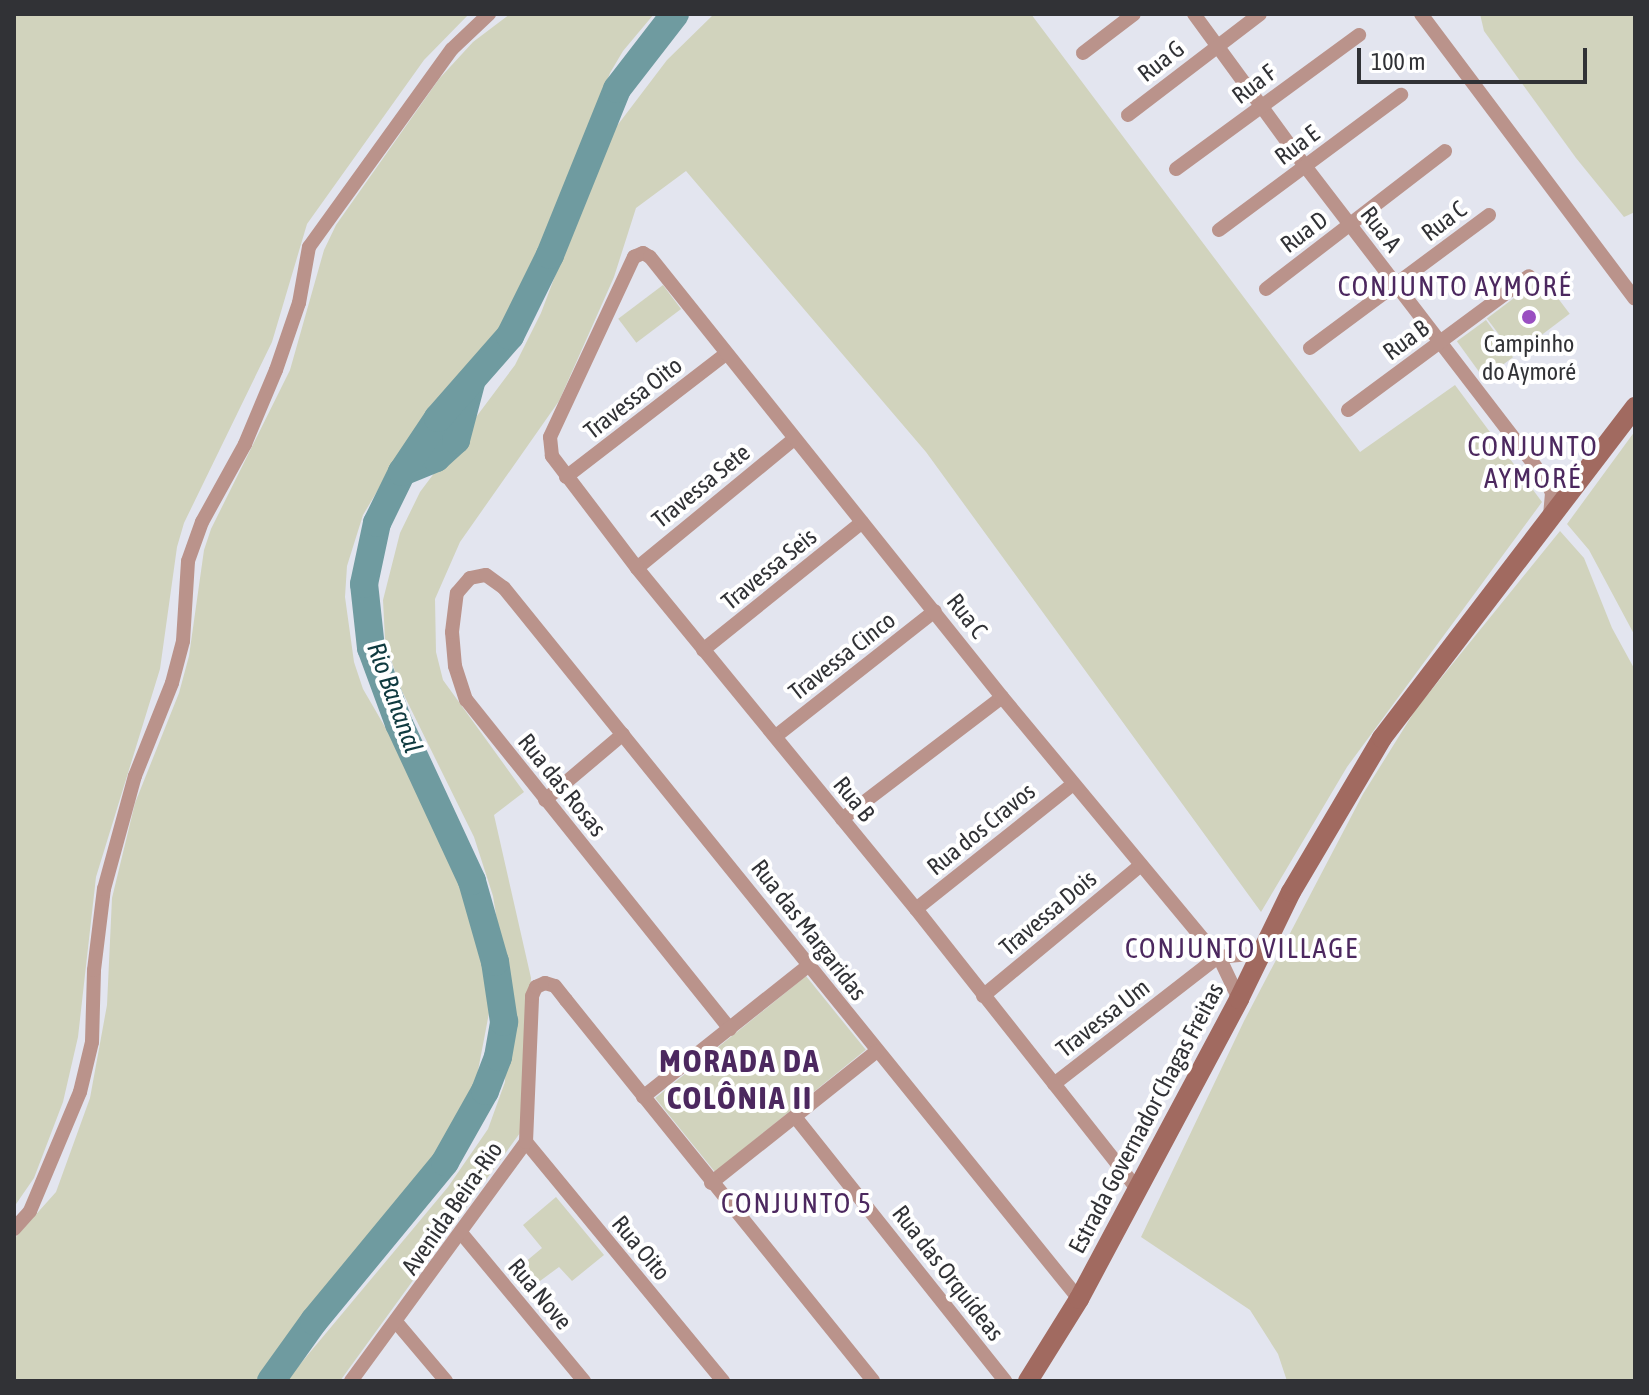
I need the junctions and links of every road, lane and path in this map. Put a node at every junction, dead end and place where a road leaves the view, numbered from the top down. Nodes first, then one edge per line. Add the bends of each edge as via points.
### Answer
1 (489, 14) edge
2 (1134, 14) edge
3 (1194, 14) edge
4 (1260, 14) edge
5 (1421, 14) edge
6 (1359, 35) dead end
7 (1218, 45) junction
8 (1083, 53) dead end
9 (1401, 95) dead end
10 (1261, 106) junction
11 (1128, 115) dead end
12 (1445, 151) dead end
13 (1305, 166) junction
14 (1176, 169) dead end
15 (1489, 215) dead end
16 (1350, 225) junction
17 (1219, 230) dead end
18 (1529, 276) dead end
19 (1396, 284) junction
20 (1266, 289) dead end
21 (1635, 299) edge
22 (1440, 342) junction
23 (1310, 348) dead end
24 (726, 354) junction
25 (1635, 407) edge
26 (1348, 410) dead end
27 (552, 431) joint
28 (794, 439) junction
29 (1543, 475) junction
30 (566, 477) junction
31 (1576, 483) junction
32 (1549, 521) junction
33 (862, 522) junction
34 (637, 568) junction
35 (504, 588) joint
36 (935, 611) junction
37 (703, 650) junction
38 (1002, 697) junction
39 (623, 734) junction
40 (776, 736) junction
41 (1073, 784) junction
42 (545, 800) junction
43 (842, 819) junction
44 (1141, 865) junction
45 (916, 909) junction
46 (1260, 953) junction
47 (1219, 958) junction
48 (810, 964) junction
49 (983, 996) junction
50 (1239, 999) junction
51 (730, 1029) junction
52 (877, 1051) junction
53 (1054, 1084) junction
54 (643, 1097) junction
55 (796, 1118) junction
56 (526, 1142) junction
57 (711, 1183) junction
58 (1138, 1190) junction
59 (14, 1229) edge
60 (462, 1234) junction
61 (1079, 1299) junction
62 (397, 1323) junction
63 (351, 1381) edge
64 (446, 1381) edge
65 (584, 1381) edge
66 (723, 1381) edge
67 (873, 1381) edge
68 (1005, 1381) edge
69 (1028, 1381) edge

1 - 59 street via 452,49 309,247 299,303 276,370 188,561 183,641 135,776 104,889 92,1042 80,1092 30,1211
2 - 8 street
3 - 7 street, Rua A
4 - 7 street, Rua G
5 - 21 street
6 - 10 street, Rua F
7 - 10 street, Rua A
7 - 11 street, Rua G
9 - 13 street, Rua E
10 - 13 street, Rua A
10 - 14 street, Rua F
12 - 16 street, Rua D
13 - 16 street, Rua A
13 - 17 street, Rua E
15 - 19 street, Rua C
16 - 19 street, Rua A
16 - 20 street, Rua D
18 - 22 street, Rua B
19 - 22 street, Rua A
19 - 23 street, Rua C
22 - 26 street, Rua B
22 - 29 street, Rua A
24 - 27 street, Rua C via 645,253 631,261
24 - 28 street, Rua C
24 - 30 street, Travessa Oito
25 - 31 main road, Estrada Governador Chagas Freitas
27 - 30 street, Rua B via 549,448
28 - 33 street, Rua C
28 - 34 street, Travessa Sete
29 - 31 street via 1560,486
29 - 32 street via 1552,496
30 - 34 street, Rua B
31 - 32 main road, Estrada Governador Chagas Freitas
32 - 46 main road, Estrada Governador Chagas Freitas via 1382,738
33 - 36 street, Rua C
33 - 37 street, Travessa Seis
34 - 37 street, Rua B
35 - 39 street, Rua das Margaridas
35 - 42 street, Rua das Rosas via 492,578 478,576 457,593 455,666 466,700
36 - 38 street, Rua C
36 - 40 street, Travessa Cinco
37 - 40 street, Rua B
38 - 41 street, Rua C
38 - 43 street
39 - 42 street
39 - 48 street, Rua das Margaridas
40 - 43 street, Rua B
41 - 44 street, Rua C
41 - 45 street, Rua dos Cravos
42 - 51 street, Rua das Rosas
43 - 45 street, Rua B
44 - 47 street, Rua C
44 - 49 street, Travessa Dois
45 - 49 street, Rua B
46 - 47 street
46 - 50 main road, Estrada Governador Chagas Freitas
47 - 50 street, Rua C
47 - 53 street, Travessa Um
48 - 51 street
48 - 52 street, Rua das Margaridas
49 - 53 street, Rua B
50 - 58 main road, Estrada Governador Chagas Freitas
51 - 54 street
52 - 55 street
52 - 61 street, Rua das Margaridas
53 - 58 street, Rua B
54 - 56 street, Avenida Beira-Rio via 555,986 542,984 533,991
54 - 57 street
55 - 57 street
55 - 68 street, Rua das Orquídeas
56 - 60 street, Avenida Beira-Rio
56 - 66 street, Rua Oito
57 - 67 street
58 - 61 main road, Estrada Governador Chagas Freitas
60 - 62 street, Avenida Beira-Rio
60 - 65 street, Rua Nove
61 - 69 main road, Estrada Governador Chagas Freitas
62 - 63 street, Avenida Beira-Rio
62 - 64 street

